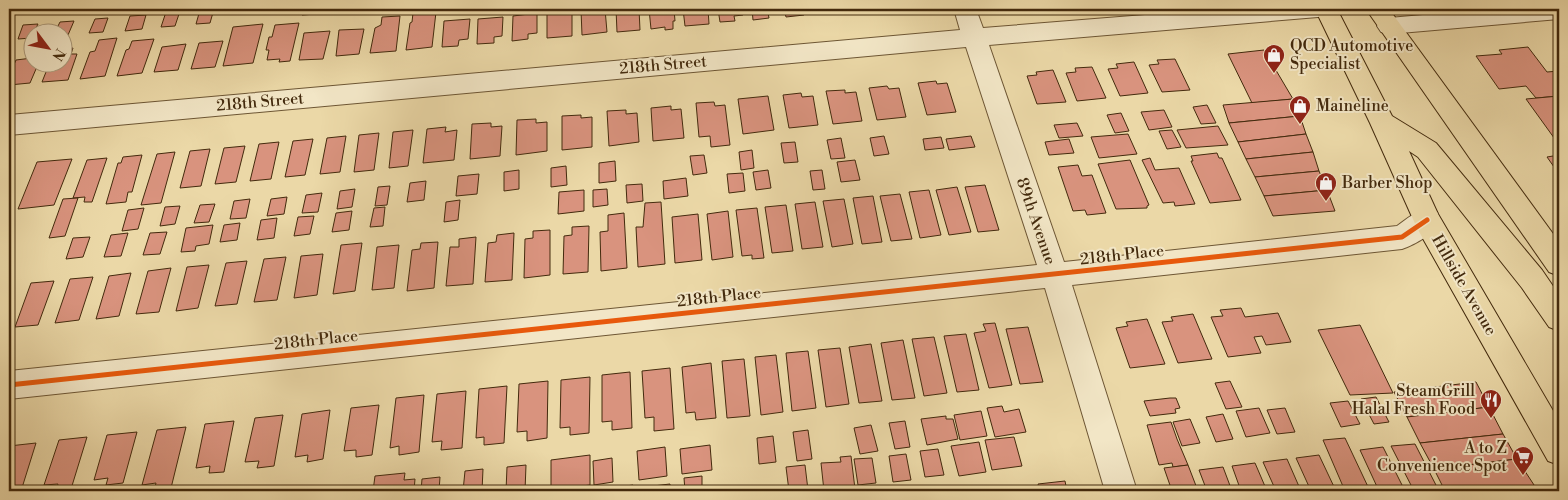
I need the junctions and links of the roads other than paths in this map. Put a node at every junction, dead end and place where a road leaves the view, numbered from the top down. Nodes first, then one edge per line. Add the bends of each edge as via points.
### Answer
1 (965, 9) edge
2 (1318, 9) edge
3 (1326, 9) edge
4 (1559, 11) edge
5 (1383, 18) edge
6 (974, 37) junction
7 (1382, 123) junction
8 (9, 125) edge
9 (1427, 220) junction
10 (1555, 252) edge
11 (1054, 274) junction
12 (1559, 318) edge
13 (9, 385) edge
14 (1559, 450) edge
15 (1121, 491) edge

1 - 6 street, 89th Avenue
2 - 6 street, 218th Street
3 - 7 main road, Hillside Avenue
4 - 5 street
5 - 10 main road
6 - 8 street, 218th Street
6 - 11 street, 89th Avenue
7 - 9 main road, Hillside Avenue
7 - 12 main road via 1427,150 1532,279
9 - 11 street, 218th Place via 1402,237
9 - 14 main road, Hillside Avenue
11 - 13 street, 218th Place
11 - 15 street, 89th Avenue

